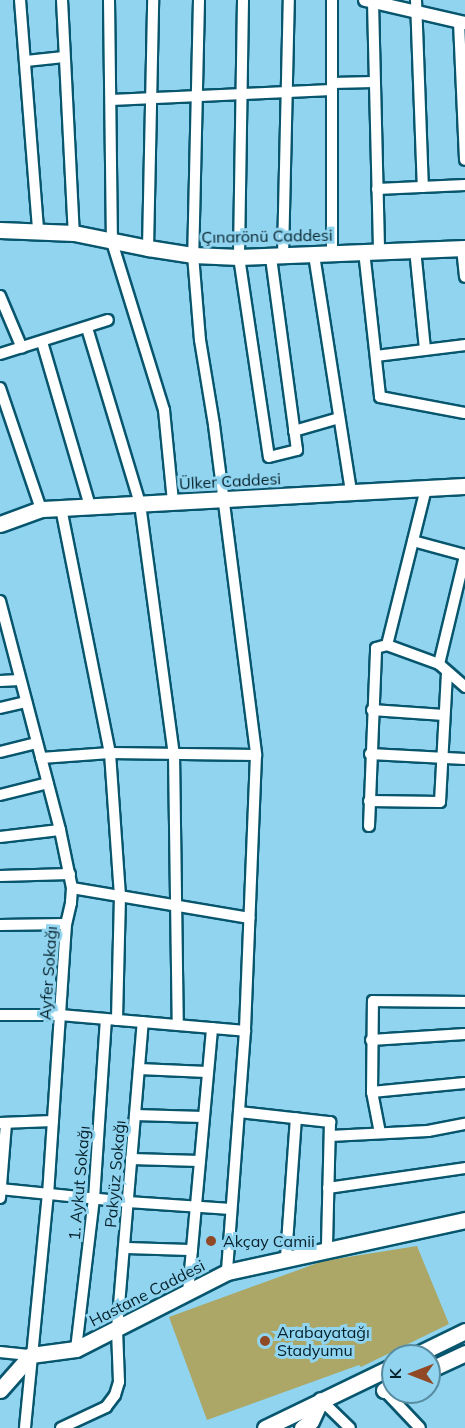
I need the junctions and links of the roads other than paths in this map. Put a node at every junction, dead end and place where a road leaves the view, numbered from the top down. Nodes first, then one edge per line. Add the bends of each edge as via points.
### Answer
1 (20, 0) edge
2 (62, 0) edge
3 (109, 0) edge
4 (153, 0) edge
5 (199, 0) edge
6 (243, 0) edge
7 (289, 0) edge
8 (332, 0) edge
9 (369, 1) edge
10 (416, 6) edge
11 (462, 23) edge
12 (64, 57) junction
13 (26, 61) junction
14 (374, 82) junction
15 (332, 87) junction
16 (287, 92) junction
17 (242, 94) junction
18 (197, 96) junction
19 (151, 99) junction
20 (111, 100) junction
21 (465, 160) edge
22 (465, 185) edge
23 (423, 187) junction
24 (378, 189) junction
25 (0, 230) edge
26 (38, 230) junction
27 (75, 233) junction
28 (112, 242) junction
29 (148, 248) junction
30 (464, 248) edge
31 (415, 249) junction
32 (371, 251) junction
33 (332, 254) junction
34 (193, 255) junction
35 (314, 255) junction
36 (277, 256) junction
37 (239, 257) junction
38 (465, 278) edge
39 (0, 296) edge
40 (108, 320) dead end
41 (87, 328) junction
42 (42, 342) junction
43 (465, 345) edge
44 (22, 348) junction
45 (425, 349) junction
46 (0, 354) edge
47 (376, 356) junction
48 (0, 388) edge
49 (465, 413) edge
50 (339, 418) junction
51 (294, 431) junction
52 (465, 486) edge
53 (426, 488) junction
54 (351, 492) junction
55 (222, 499) junction
56 (173, 502) junction
57 (140, 504) junction
58 (90, 506) junction
59 (62, 508) junction
60 (41, 509) junction
61 (0, 524) edge
62 (413, 541) junction
63 (465, 556) edge
64 (0, 601) edge
65 (387, 645) junction
66 (443, 668) junction
67 (20, 680) junction
68 (0, 681) edge
69 (465, 687) edge
70 (27, 702) junction
71 (0, 708) edge
72 (372, 710) junction
73 (444, 715) junction
74 (37, 743) junction
75 (0, 752) edge
76 (110, 753) junction
77 (174, 754) junction
78 (370, 754) junction
79 (256, 755) junction
80 (442, 757) junction
81 (41, 758) junction
82 (465, 759) edge
83 (48, 783) junction
84 (0, 795) edge
85 (369, 801) junction
86 (369, 826) dead end
87 (60, 830) junction
88 (0, 837) edge
89 (70, 874) junction
90 (0, 876) edge
91 (72, 888) junction
92 (120, 896) junction
93 (178, 906) junction
94 (249, 918) junction
95 (66, 924) junction
96 (0, 925) edge
97 (465, 1002) edge
98 (0, 1015) edge
99 (60, 1015) junction
100 (111, 1019) junction
101 (143, 1022) junction
102 (178, 1025) junction
103 (212, 1028) junction
104 (245, 1031) junction
105 (465, 1034) edge
106 (371, 1040) junction
107 (139, 1069) junction
108 (207, 1072) junction
109 (465, 1083) edge
110 (372, 1092) junction
111 (239, 1112) junction
112 (135, 1114) junction
113 (203, 1117) junction
114 (296, 1118) junction
115 (53, 1121) junction
116 (3, 1123) edge
117 (465, 1124) edge
118 (380, 1133) junction
119 (330, 1136) junction
120 (131, 1158) junction
121 (200, 1161) junction
122 (465, 1168) edge
123 (328, 1188) junction
124 (0, 1192) edge
125 (48, 1193) junction
126 (94, 1199) junction
127 (128, 1202) junction
128 (195, 1207) junction
129 (231, 1209) junction
130 (465, 1220) edge
131 (124, 1248) junction
132 (327, 1248) junction
133 (192, 1250) junction
134 (286, 1257) junction
135 (227, 1272) junction
136 (188, 1293) junction
137 (117, 1329) junction
138 (465, 1331) edge
139 (438, 1344) edge
140 (76, 1348) junction
141 (0, 1352) edge
142 (465, 1353) edge
143 (31, 1355) junction
144 (441, 1364) edge
145 (381, 1372) edge
146 (0, 1390) edge
147 (321, 1400) junction
148 (401, 1404) edge
149 (25, 1428) edge
150 (61, 1428) edge
151 (265, 1428) edge
152 (302, 1428) edge
153 (350, 1428) edge
154 (420, 1428) edge

1 - 13 street
2 - 12 street
3 - 20 street
4 - 19 street
5 - 18 street
6 - 17 street
7 - 16 street
8 - 15 street
9 - 10 street
9 - 14 street
10 - 11 street
10 - 23 street
11 - 21 street
12 - 13 street
12 - 27 street
13 - 26 street
14 - 15 street
14 - 24 street
15 - 16 street
15 - 33 street
16 - 17 street
16 - 36 street
17 - 18 street
17 - 37 street
18 - 19 street
18 - 34 street
19 - 20 street
19 - 29 street
20 - 28 street
22 - 23 street
23 - 24 street
24 - 32 street
25 - 26 main road, Çınarönü Caddesi
26 - 27 main road, Çınarönü Caddesi
27 - 28 main road, Çınarönü Caddesi
28 - 29 main road, Çınarönü Caddesi
28 - 56 street via 164,411
29 - 34 main road, Çınarönü Caddesi
30 - 31 main road, Çınarönü Caddesi
30 - 38 street
31 - 32 main road, Çınarönü Caddesi
31 - 45 street
32 - 33 main road, Çınarönü Caddesi
32 - 47 street
33 - 35 main road, Çınarönü Caddesi
34 - 37 main road, Çınarönü Caddesi
34 - 55 street via 200,340
35 - 36 main road, Çınarönü Caddesi
35 - 50 street
36 - 37 main road, Çınarönü Caddesi
36 - 51 street
37 - 51 street via 269,457 297,450
39 - 44 street
40 - 41 street
41 - 42 street
41 - 57 street
42 - 44 street
42 - 58 street
43 - 45 street
44 - 46 street
45 - 47 street
47 - 49 street via 380,397
48 - 60 street
50 - 51 street
50 - 54 street
52 - 53 main road, Ülker Caddesi
53 - 54 main road, Ülker Caddesi
53 - 62 street
54 - 55 main road, Ülker Caddesi
55 - 56 main road, Ülker Caddesi
55 - 79 street
56 - 57 main road, Ülker Caddesi
57 - 58 main road, Ülker Caddesi
57 - 77 street
58 - 59 main road, Ülker Caddesi
59 - 60 main road, Ülker Caddesi
59 - 76 street, 1. Aykut Sokağı
60 - 61 main road, Ülker Caddesi
62 - 63 street
62 - 65 street
63 - 66 street
64 - 67 street, Ayfer Sokağı
65 - 66 street
65 - 72 street via 376,648
66 - 69 street
66 - 73 street
67 - 68 street
67 - 70 street, Ayfer Sokağı
70 - 71 street
70 - 74 street, Ayfer Sokağı
72 - 73 street
72 - 78 street
73 - 80 street
74 - 75 street
74 - 81 street, Ayfer Sokağı
76 - 77 street
76 - 81 street
76 - 92 street, 1. Aykut Sokağı
77 - 79 street
77 - 93 street
78 - 80 street
78 - 85 street
79 - 94 street
80 - 82 street
80 - 85 street via 440,802
81 - 83 street, Ayfer Sokağı
83 - 84 street
83 - 87 street, Ayfer Sokağı
85 - 86 street
87 - 88 street
87 - 89 street, Ayfer Sokağı
89 - 90 street
89 - 91 street, Ayfer Sokağı
91 - 92 street
91 - 95 street, Ayfer Sokağı
92 - 93 street
92 - 100 street, 1. Aykut Sokağı
93 - 94 street
93 - 102 street
94 - 104 street
95 - 96 street
95 - 99 street, Ayfer Sokağı
97 - 106 street via 373,1001
98 - 99 street
99 - 100 street
99 - 115 street, Ayfer Sokağı
100 - 101 street
100 - 126 street, 1. Aykut Sokağı
101 - 102 street
101 - 107 street, Pakyüz Sokağı
102 - 103 street
103 - 104 street
103 - 108 street
104 - 111 street
105 - 106 street
106 - 110 street
107 - 108 street
107 - 112 street, Pakyüz Sokağı
108 - 113 street
109 - 110 street
110 - 118 street
111 - 114 street
111 - 129 street
112 - 113 street
112 - 120 street, Pakyüz Sokağı
113 - 121 street
114 - 119 street via 330,1122
114 - 134 street
115 - 116 street
115 - 125 street, Ayfer Sokağı
116 - 124 street
117 - 118 street via 428,1131
118 - 119 street
119 - 123 street
120 - 121 street
120 - 127 street, Pakyüz Sokağı
121 - 128 street
122 - 123 street
123 - 132 street
124 - 125 street
125 - 126 street
125 - 143 street, Ayfer Sokağı
126 - 127 street
126 - 140 street, 1. Aykut Sokağı
127 - 128 street
127 - 131 street, Pakyüz Sokağı
128 - 129 street
128 - 133 street
129 - 135 street
130 - 132 main road, Hastane Caddesi
131 - 133 street
131 - 137 street, Pakyüz Sokağı
132 - 134 main road, Hastane Caddesi
133 - 136 street
134 - 135 main road, Hastane Caddesi
135 - 136 main road, Hastane Caddesi
136 - 137 main road, Hastane Caddesi
137 - 140 main road, Hastane Caddesi
137 - 150 street, Pakyüz Sokağı via 120,1368 115,1395 106,1407
138 - 139 main road
140 - 143 main road, Hastane Caddesi
141 - 143 street
142 - 144 main road
143 - 146 main road
143 - 149 street, Ayfer Sokağı
145 - 147 main road
147 - 151 main road
147 - 152 main road via 311,1421
147 - 153 street
148 - 154 street

